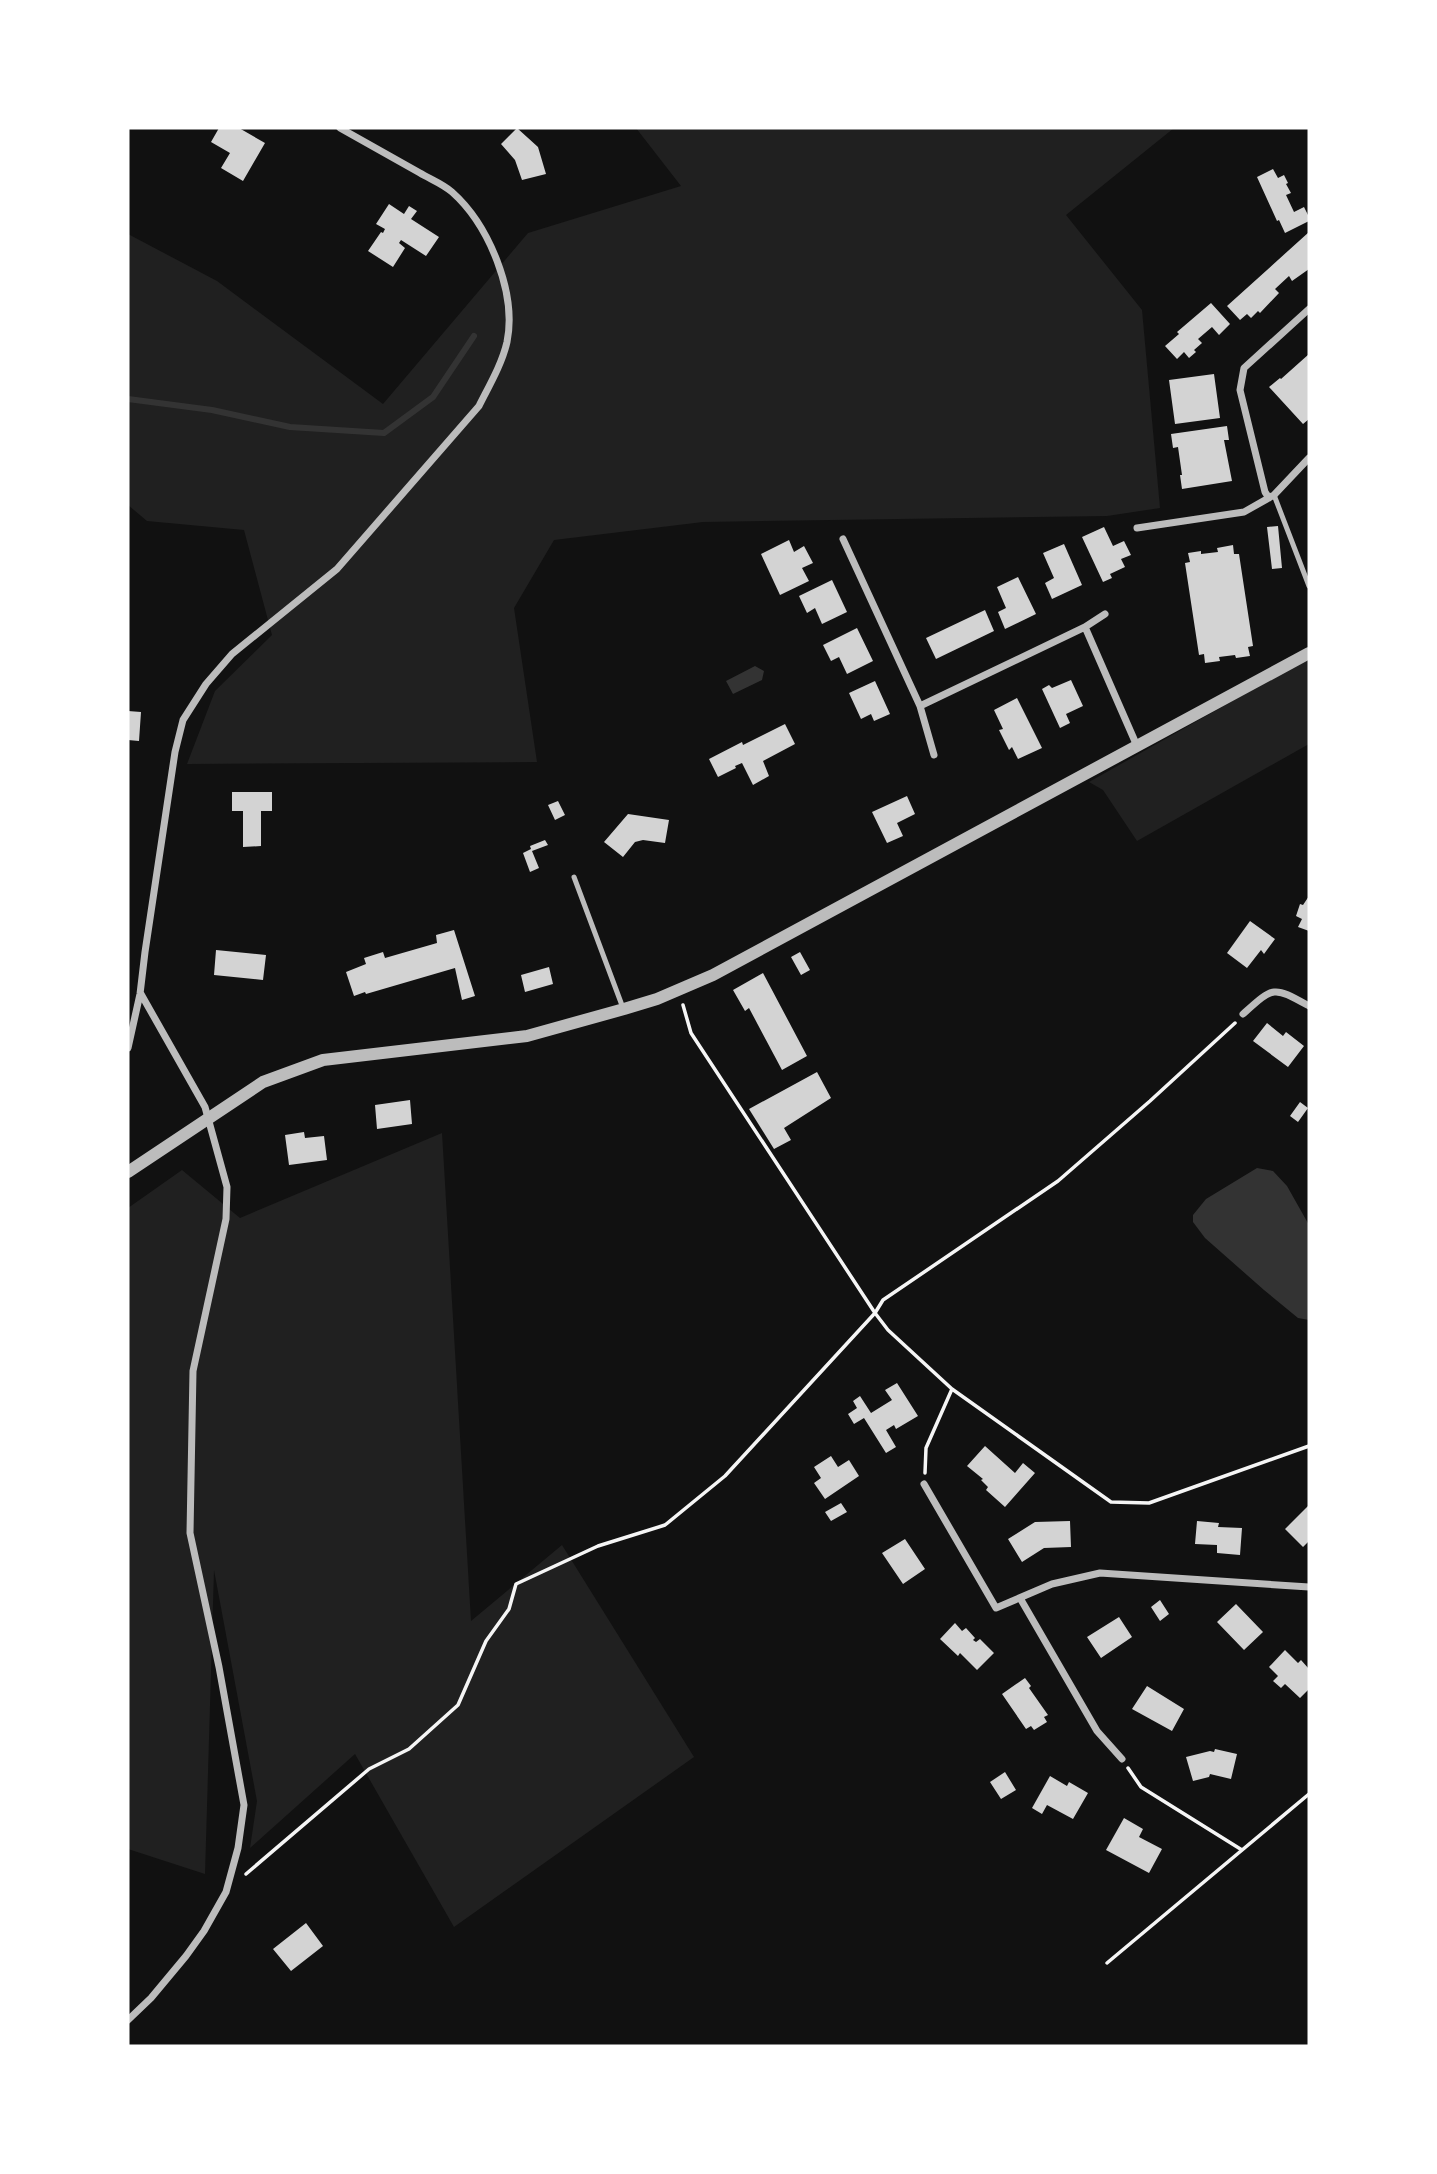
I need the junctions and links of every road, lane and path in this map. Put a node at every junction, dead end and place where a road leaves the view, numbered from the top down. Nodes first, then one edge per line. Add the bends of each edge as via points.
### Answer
1 (340, 128) edge
2 (1309, 309) edge
3 (1309, 458) edge
4 (1271, 496) junction
5 (1137, 528) dead end
6 (843, 539) dead end
7 (1309, 586) edge
8 (1105, 614) dead end
9 (1085, 627) junction
10 (1309, 653) edge
11 (920, 706) junction
12 (1137, 746) junction
13 (934, 755) dead end
14 (574, 877) dead end
15 (679, 990) junction
16 (140, 994) junction
17 (1309, 1006) edge
18 (624, 1009) junction
19 (1243, 1014) joint
20 (128, 1048) edge
21 (209, 1116) junction
22 (128, 1172) edge
23 (875, 1313) junction
24 (952, 1389) junction
25 (1309, 1446) edge
26 (924, 1484) joint
27 (1309, 1587) edge
28 (1020, 1598) junction
29 (1122, 1759) joint
30 (1309, 1794) edge
31 (1242, 1850) junction
32 (226, 1892) junction
33 (1107, 1963) dead end
34 (128, 2020) edge

1 - 16 street via 452,191 473,217 502,270 507,342 479,406 337,569 232,654 183,720
2 - 4 street via 1244,368 1240,390 1265,492
3 - 4 street
4 - 5 street via 1244,512
4 - 7 lane
6 - 11 street
8 - 9 street
9 - 11 street
9 - 12 street
10 - 12 street
11 - 13 street
12 - 15 street
14 - 18 lane
15 - 18 street
15 - 23 path via 691,1033
16 - 20 street
16 - 21 street
17 - 19 street via 1283,991 1266,993
18 - 21 street via 527,1035 323,1060 263,1082
19 - 23 path via 1058,1181 883,1300
21 - 22 street
21 - 32 street via 227,1187 226,1219 193,1371 190,1533 244,1805
23 - 24 path
23 - 32 path via 726,1476 665,1525 598,1546 516,1584 509,1608 486,1641 458,1705 408,1749 369,1769
24 - 25 path via 1111,1502 1149,1503
24 - 26 path via 926,1448
26 - 28 street via 996,1608
27 - 28 street via 1100,1573 1052,1584
28 - 29 street via 1097,1731
29 - 31 path via 1141,1787
30 - 31 path
31 - 33 path
32 - 34 street via 186,1956

